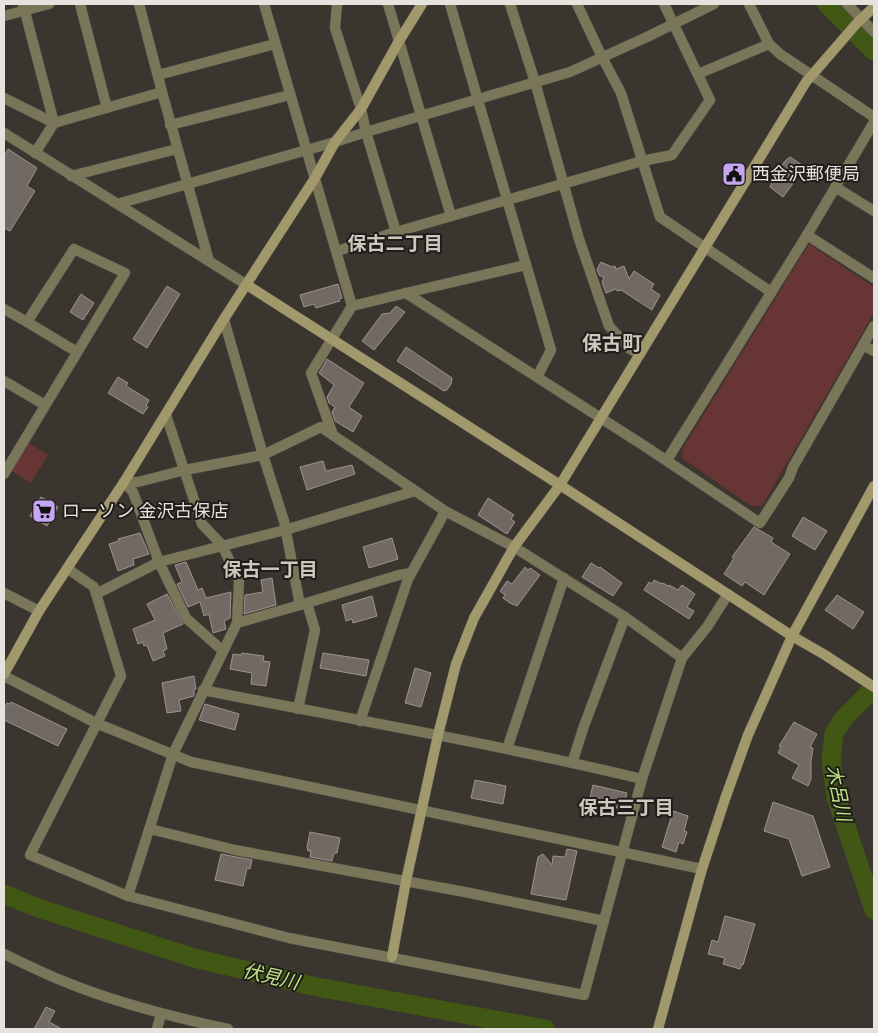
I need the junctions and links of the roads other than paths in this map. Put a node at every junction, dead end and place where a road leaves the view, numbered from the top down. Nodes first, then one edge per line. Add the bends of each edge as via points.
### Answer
1 (49, 4) edge
2 (80, 4) edge
3 (139, 4) edge
4 (264, 4) edge
5 (337, 4) edge
6 (388, 4) edge
7 (422, 4) edge
8 (450, 4) edge
9 (510, 4) edge
10 (577, 4) edge
11 (664, 4) edge
12 (714, 4) edge
13 (749, 4) edge
14 (847, 4) edge
15 (24, 7) edge
16 (874, 7) edge
17 (4, 16) edge
18 (859, 21) junction
19 (674, 24) junction
20 (874, 32) edge
21 (398, 41) junction
22 (275, 44) junction
23 (769, 44) junction
24 (602, 57) junction
25 (698, 74) junction
26 (158, 75) junction
27 (812, 75) junction
28 (535, 82) junction
29 (162, 92) junction
30 (290, 95) junction
31 (4, 98) edge
32 (479, 99) junction
33 (107, 108) junction
34 (361, 109) junction
35 (422, 116) junction
36 (874, 117) edge
37 (874, 122) edge
38 (54, 123) junction
39 (170, 125) junction
40 (366, 132) junction
41 (4, 133) edge
42 (335, 142) junction
43 (177, 149) junction
44 (307, 150) junction
45 (35, 153) junction
46 (642, 161) junction
47 (71, 176) junction
48 (315, 178) junction
49 (563, 184) junction
50 (187, 185) junction
51 (835, 187) junction
52 (508, 199) junction
53 (117, 204) junction
54 (874, 211) edge
55 (451, 216) junction
56 (396, 232) junction
57 (806, 235) junction
58 (704, 248) junction
59 (336, 251) junction
60 (209, 261) junction
61 (526, 265) junction
62 (874, 278) edge
63 (247, 284) junction
64 (406, 292) junction
65 (771, 292) junction
66 (352, 306) junction
67 (4, 309) edge
68 (224, 320) junction
69 (29, 323) junction
70 (874, 326) edge
71 (331, 339) junction
72 (863, 345) junction
73 (874, 351) edge
74 (77, 352) junction
75 (640, 354) junction
76 (537, 377) junction
77 (4, 381) edge
78 (45, 405) junction
79 (166, 415) junction
80 (601, 417) junction
81 (334, 435) junction
82 (263, 455) junction
83 (667, 460) junction
84 (184, 470) junction
85 (4, 474) edge
86 (124, 482) junction
87 (560, 485) junction
88 (874, 486) edge
89 (415, 491) junction
90 (444, 511) junction
91 (285, 530) junction
92 (222, 545) junction
93 (514, 547) junction
94 (159, 562) junction
95 (68, 569) junction
96 (411, 573) junction
97 (564, 578) junction
98 (4, 593) edge
99 (96, 594) junction
100 (728, 594) junction
101 (303, 604) junction
102 (38, 611) junction
103 (625, 617) junction
104 (237, 623) junction
105 (792, 636) junction
106 (223, 651) junction
107 (682, 658) junction
108 (4, 675) edge
109 (874, 687) edge
110 (203, 690) junction
111 (298, 709) junction
112 (360, 721) junction
113 (96, 722) junction
114 (438, 735) junction
115 (507, 749) junction
116 (173, 754) junction
117 (572, 763) junction
118 (642, 779) junction
119 (421, 811) junction
120 (150, 829) junction
121 (623, 852) junction
122 (702, 869) junction
123 (406, 881) junction
124 (128, 896) junction
125 (604, 922) junction
126 (4, 954) edge
127 (392, 957) junction
128 (161, 1014) junction
129 (660, 1025) edge
130 (156, 1029) edge
131 (228, 1029) edge

1 - 15 street
2 - 33 street
3 - 26 street
4 - 22 street
5 - 34 street via 335,28
6 - 21 street
7 - 21 street
8 - 32 street
9 - 28 street
10 - 24 street
11 - 19 street
12 - 19 street
13 - 23 street
14 - 18 street
15 - 17 street
15 - 38 street
16 - 18 street
18 - 20 street
18 - 27 street
19 - 24 street
19 - 25 street
21 - 34 street
21 - 35 street
22 - 26 street
22 - 30 street
23 - 25 street
23 - 27 street
24 - 28 street via 570,72
24 - 46 street via 622,93
25 - 46 street via 710,100 672,155
26 - 29 street
27 - 36 street
27 - 58 street
28 - 32 street
28 - 49 street
29 - 33 street
29 - 39 street
30 - 39 street
30 - 44 street
31 - 38 street
32 - 35 street
32 - 52 street
33 - 38 street
34 - 40 street
34 - 42 street
35 - 40 street
35 - 55 street
37 - 51 street
38 - 45 street
39 - 43 street
40 - 42 street
40 - 56 street
41 - 45 street
42 - 44 street
42 - 48 street
43 - 47 street
43 - 50 street
44 - 48 street
44 - 50 street
45 - 47 street
46 - 49 street
46 - 58 street via 660,217
47 - 53 street
48 - 59 street
48 - 63 street
49 - 52 street
49 - 75 street via 609,326 630,349
50 - 53 street
50 - 60 street
51 - 54 street
51 - 57 street
52 - 55 street
52 - 61 street
53 - 60 street
55 - 56 street
56 - 59 street
57 - 62 street
57 - 65 street
58 - 65 street
58 - 75 street
59 - 66 street
60 - 63 street
61 - 64 street
61 - 76 street via 551,350
63 - 68 street
63 - 71 street
64 - 66 street
64 - 76 street
65 - 83 street
66 - 71 street
67 - 69 street
68 - 79 street
68 - 82 street
69 - 74 street
69 - 74 street via 74,249 125,273
70 - 72 street
71 - 81 street via 312,373
71 - 87 street
72 - 73 street
72 - 83 street via 789,478 760,523
74 - 78 street
75 - 80 street
76 - 80 street
77 - 78 street
78 - 85 street
79 - 84 street
79 - 86 street
80 - 83 street
80 - 87 street
81 - 82 street via 321,427
81 - 89 street
82 - 84 street
82 - 91 street
84 - 86 street via 138,482
84 - 92 street via 202,524
86 - 94 street via 133,492
86 - 95 street
87 - 93 street
87 - 100 street
88 - 105 street
89 - 90 street
89 - 91 street
90 - 93 street
90 - 96 street
91 - 92 street
91 - 101 street
92 - 94 street
92 - 104 street via 239,581
93 - 97 street
93 - 114 street via 474,618 456,664
94 - 99 street
94 - 106 street via 186,618
95 - 99 street via 94,587
95 - 102 street
96 - 101 street
96 - 112 street
97 - 103 street
97 - 115 street
98 - 102 street
99 - 113 street via 121,676
100 - 105 street
100 - 107 street
101 - 104 street
101 - 111 street via 315,630
102 - 108 street
103 - 107 street
103 - 117 street
104 - 106 street
105 - 109 street
105 - 122 street via 748,735
106 - 110 street
107 - 118 street
108 - 113 street
110 - 111 street
110 - 116 street
111 - 112 street
112 - 114 street
113 - 116 street
113 - 124 street via 30,855
114 - 115 street
114 - 119 street
115 - 117 street
116 - 119 street via 191,762
116 - 120 street
117 - 118 street
118 - 121 street
119 - 121 street
119 - 123 street
120 - 123 street via 235,850
120 - 124 street
121 - 122 street
121 - 125 street
122 - 129 street
123 - 125 street
123 - 127 street
124 - 127 street via 289,938
125 - 127 street via 584,995
126 - 128 street via 61,981
128 - 130 street
128 - 131 street

